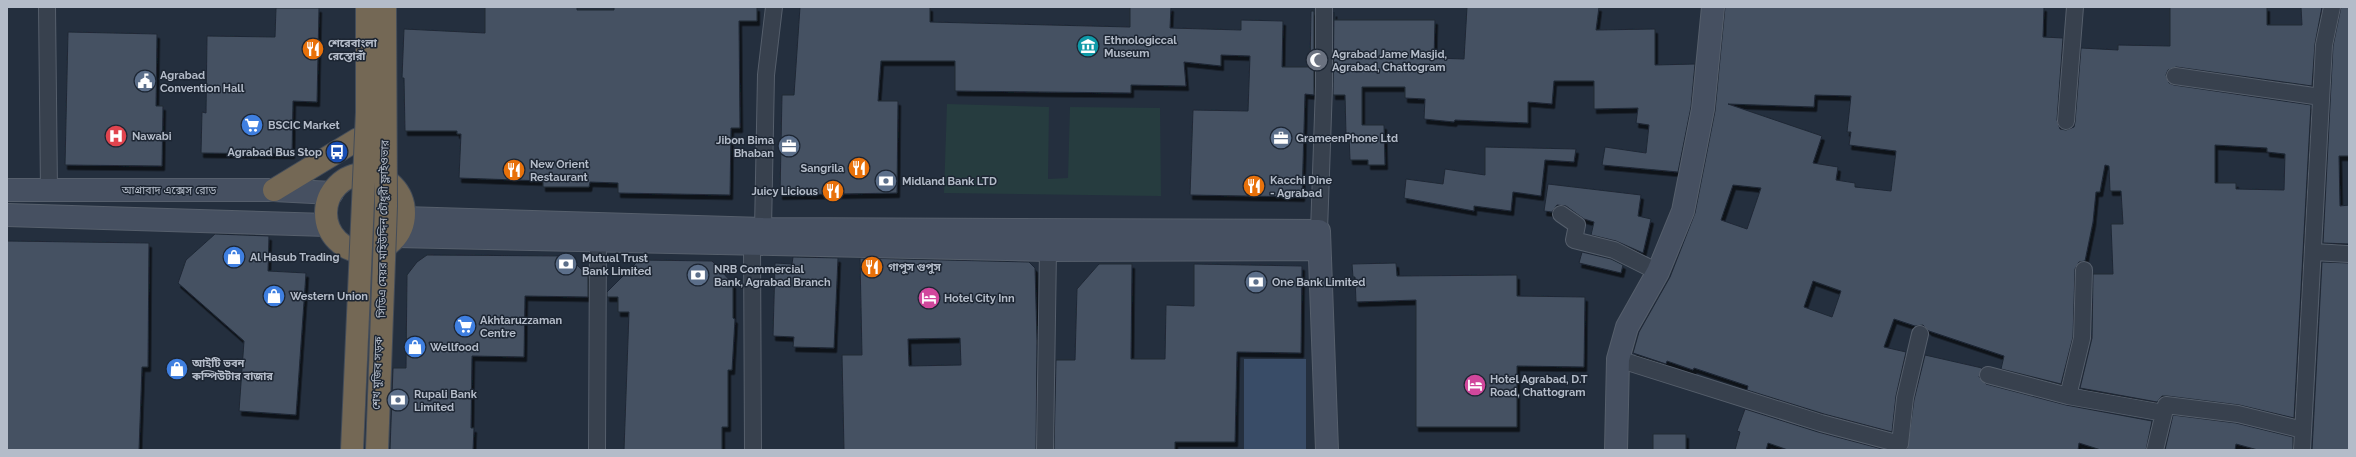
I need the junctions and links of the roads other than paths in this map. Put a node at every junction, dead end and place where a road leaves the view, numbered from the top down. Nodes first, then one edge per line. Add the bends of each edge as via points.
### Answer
1 (47, 7) edge
2 (359, 7) edge
3 (367, 7) edge
4 (386, 7) edge
5 (774, 7) edge
6 (1324, 7) edge
7 (1713, 7) edge
8 (2075, 7) edge
9 (2332, 7) edge
10 (2175, 76) dead end
11 (2321, 97) junction
12 (2066, 121) dead end
13 (358, 139) junction
14 (357, 175) junction
15 (386, 180) junction
16 (7, 190) edge
17 (49, 190) junction
18 (274, 190) junction
19 (332, 193) junction
20 (1561, 214) dead end
21 (7, 215) edge
22 (327, 224) junction
23 (394, 234) junction
24 (758, 237) junction
25 (598, 240) junction
26 (1319, 240) junction
27 (351, 250) junction
28 (1048, 250) junction
29 (2313, 252) junction
30 (2349, 254) edge
31 (2084, 270) dead end
32 (1658, 272) junction
33 (1920, 334) dead end
34 (1618, 359) junction
35 (1988, 375) dead end
36 (2068, 396) junction
37 (2164, 413) junction
38 (2304, 430) junction
39 (1881, 445) edge
40 (344, 450) edge
41 (352, 450) edge
42 (376, 450) edge
43 (597, 450) edge
44 (753, 450) edge
45 (1046, 450) edge
46 (1327, 450) edge
47 (1616, 450) edge
48 (2155, 450) edge
49 (2302, 450) edge

1 - 17 street
2 - 13 highway
3 - 41 highway, bridge via 367,112
4 - 15 highway
4 - 42 highway, সিডিএ মেয়র মহিউদ্দিন চৌধুরী ফ্লাইওভার, bridge via 386,206
5 - 24 street via 766,75
6 - 26 street
7 - 32 street via 1703,109 1683,211
8 - 12 street
9 - 11 street via 2324,45
10 - 11 street
11 - 29 street
13 - 14 highway
13 - 18 highway
14 - 15 highway via 369,174
14 - 19 highway via 347,179
15 - 23 highway via 402,200
16 - 17 street, আগ্রাবাদ এক্সেস রোড
17 - 18 street, আগ্রাবাদ এক্সেস রোড
18 - 19 street, আগ্রাবাদ এক্সেস রোড
19 - 22 highway via 326,213
20 - 32 street via 1577,225 1574,240 1614,250
21 - 22 street
22 - 27 highway via 332,235
23 - 24 street
23 - 25 street
23 - 27 highway via 364,252
23 - 42 highway, শেখ মুজিব সড়ক
24 - 25 street
24 - 26 street
24 - 28 street
24 - 44 street
25 - 43 street
26 - 28 street
26 - 46 street
27 - 40 highway
28 - 45 street
29 - 30 street
29 - 38 street
31 - 36 street via 2082,338
32 - 34 street via 1627,327
33 - 39 street via 1905,398 1900,444
34 - 39 street
34 - 47 street
35 - 36 street
36 - 37 street
37 - 38 street via 2166,405 2238,414
37 - 48 street
38 - 49 street

